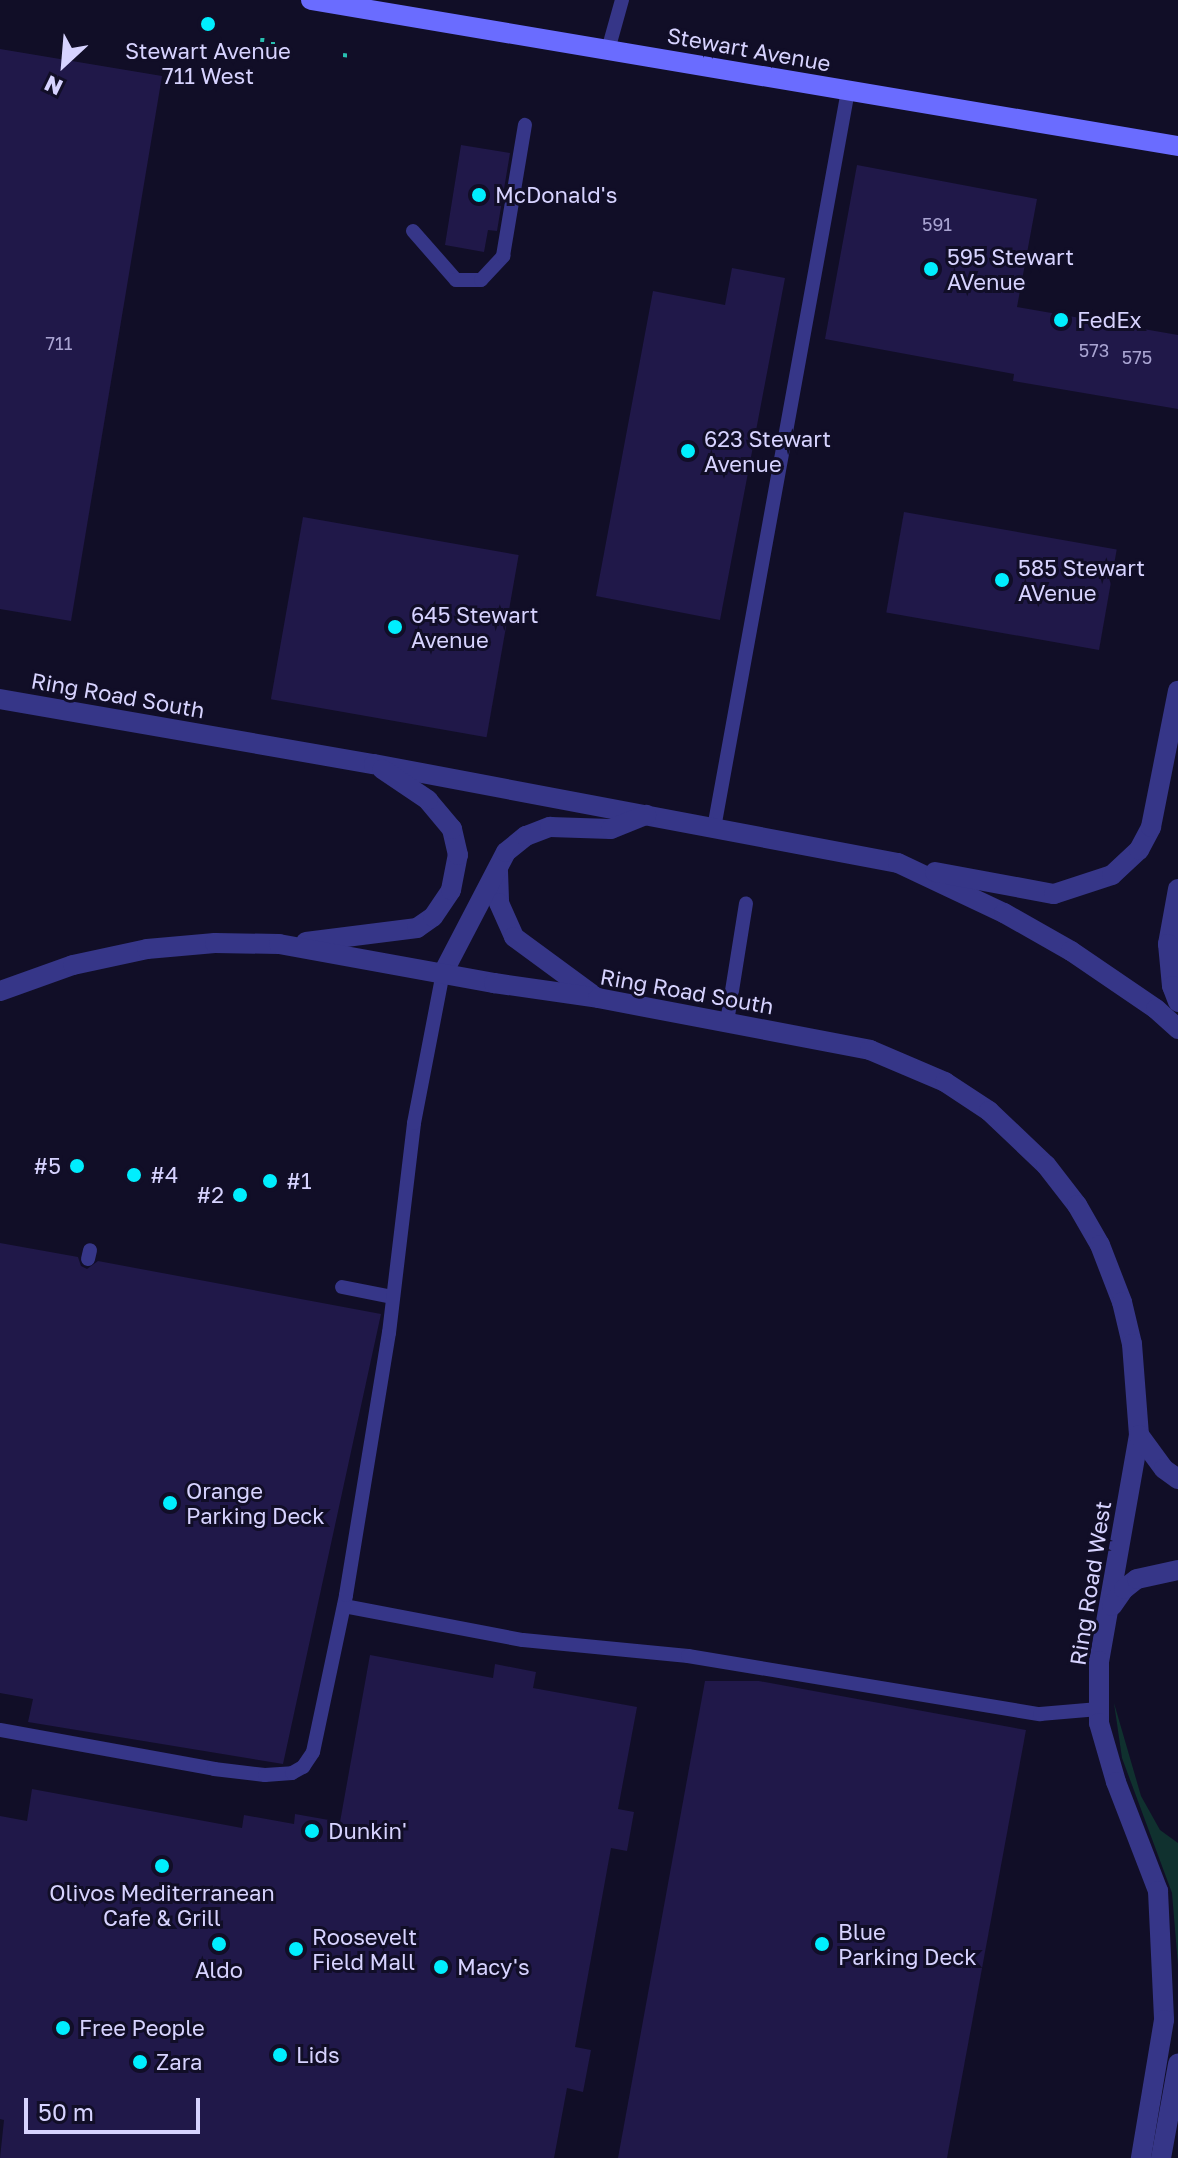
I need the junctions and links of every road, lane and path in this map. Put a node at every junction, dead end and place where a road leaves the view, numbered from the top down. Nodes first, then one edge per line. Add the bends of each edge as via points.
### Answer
1 (311, 0) edge
2 (622, 0) edge
3 (263, 34) dead end
4 (262, 42) dead end
5 (271, 44) dead end
6 (278, 44) dead end
7 (608, 50) junction
8 (343, 55) dead end
9 (351, 56) dead end
10 (848, 91) junction
11 (525, 125) dead end
12 (1178, 146) edge
13 (413, 231) dead end
14 (1178, 691) edge
15 (0, 699) edge
16 (374, 764) junction
17 (646, 815) junction
18 (714, 828) junction
19 (498, 867) junction
20 (919, 871) junction
21 (1178, 889) edge
22 (746, 904) dead end
23 (279, 944) junction
24 (443, 973) junction
25 (0, 991) edge
26 (598, 998) junction
27 (1178, 1002) edge
28 (727, 1022) junction
29 (1178, 1029) edge
30 (342, 1287) dead end
31 (393, 1297) junction
32 (1139, 1435) junction
33 (1178, 1479) edge
34 (1178, 1570) edge
35 (344, 1606) junction
36 (1108, 1612) junction
37 (1099, 1709) junction
38 (0, 1730) edge
39 (1178, 2064) edge
40 (1141, 2158) edge
41 (1161, 2158) edge

1 - 7 main road, Stewart Avenue
2 - 7 lane
3 - 4 path
5 - 6 path
7 - 10 main road, Stewart Avenue
8 - 9 path
10 - 12 main road, Stewart Avenue
10 - 18 lane
11 - 13 lane via 503,256 481,280 456,280
14 - 20 street via 1151,827 1139,850 1112,875 1054,894
15 - 16 street, Ring Road South
16 - 17 street, Ring Road South
16 - 23 street via 428,800 452,829 457,869 446,901 426,923 407,931
17 - 18 street, Ring Road South
17 - 19 street via 611,829 550,827 526,836 506,852
18 - 20 street, Ring Road South
19 - 24 street
19 - 26 street via 499,903 514,937
20 - 29 street, Ring Road South via 1071,951
21 - 27 street via 1168,944
22 - 28 lane
23 - 24 street, Ring Road South
23 - 25 street, Ring Road South via 147,949 73,965
24 - 26 street, Ring Road South
24 - 31 lane via 414,1123
26 - 28 street, Ring Road South
28 - 32 street, Ring Road South via 903,1061 989,1111 1046,1165 1100,1245 1122,1302 1132,1344
30 - 31 lane
31 - 35 lane
32 - 33 street
32 - 36 street, Ring Road West
34 - 36 street via 1137,1579
35 - 37 lane via 523,1640 688,1656 1040,1714
35 - 38 lane via 313,1752 292,1773 214,1769
36 - 37 street, Ring Road West via 1099,1661
37 - 40 street, Ring Road West via 1116,1782 1158,1891 1164,2020
39 - 41 street

